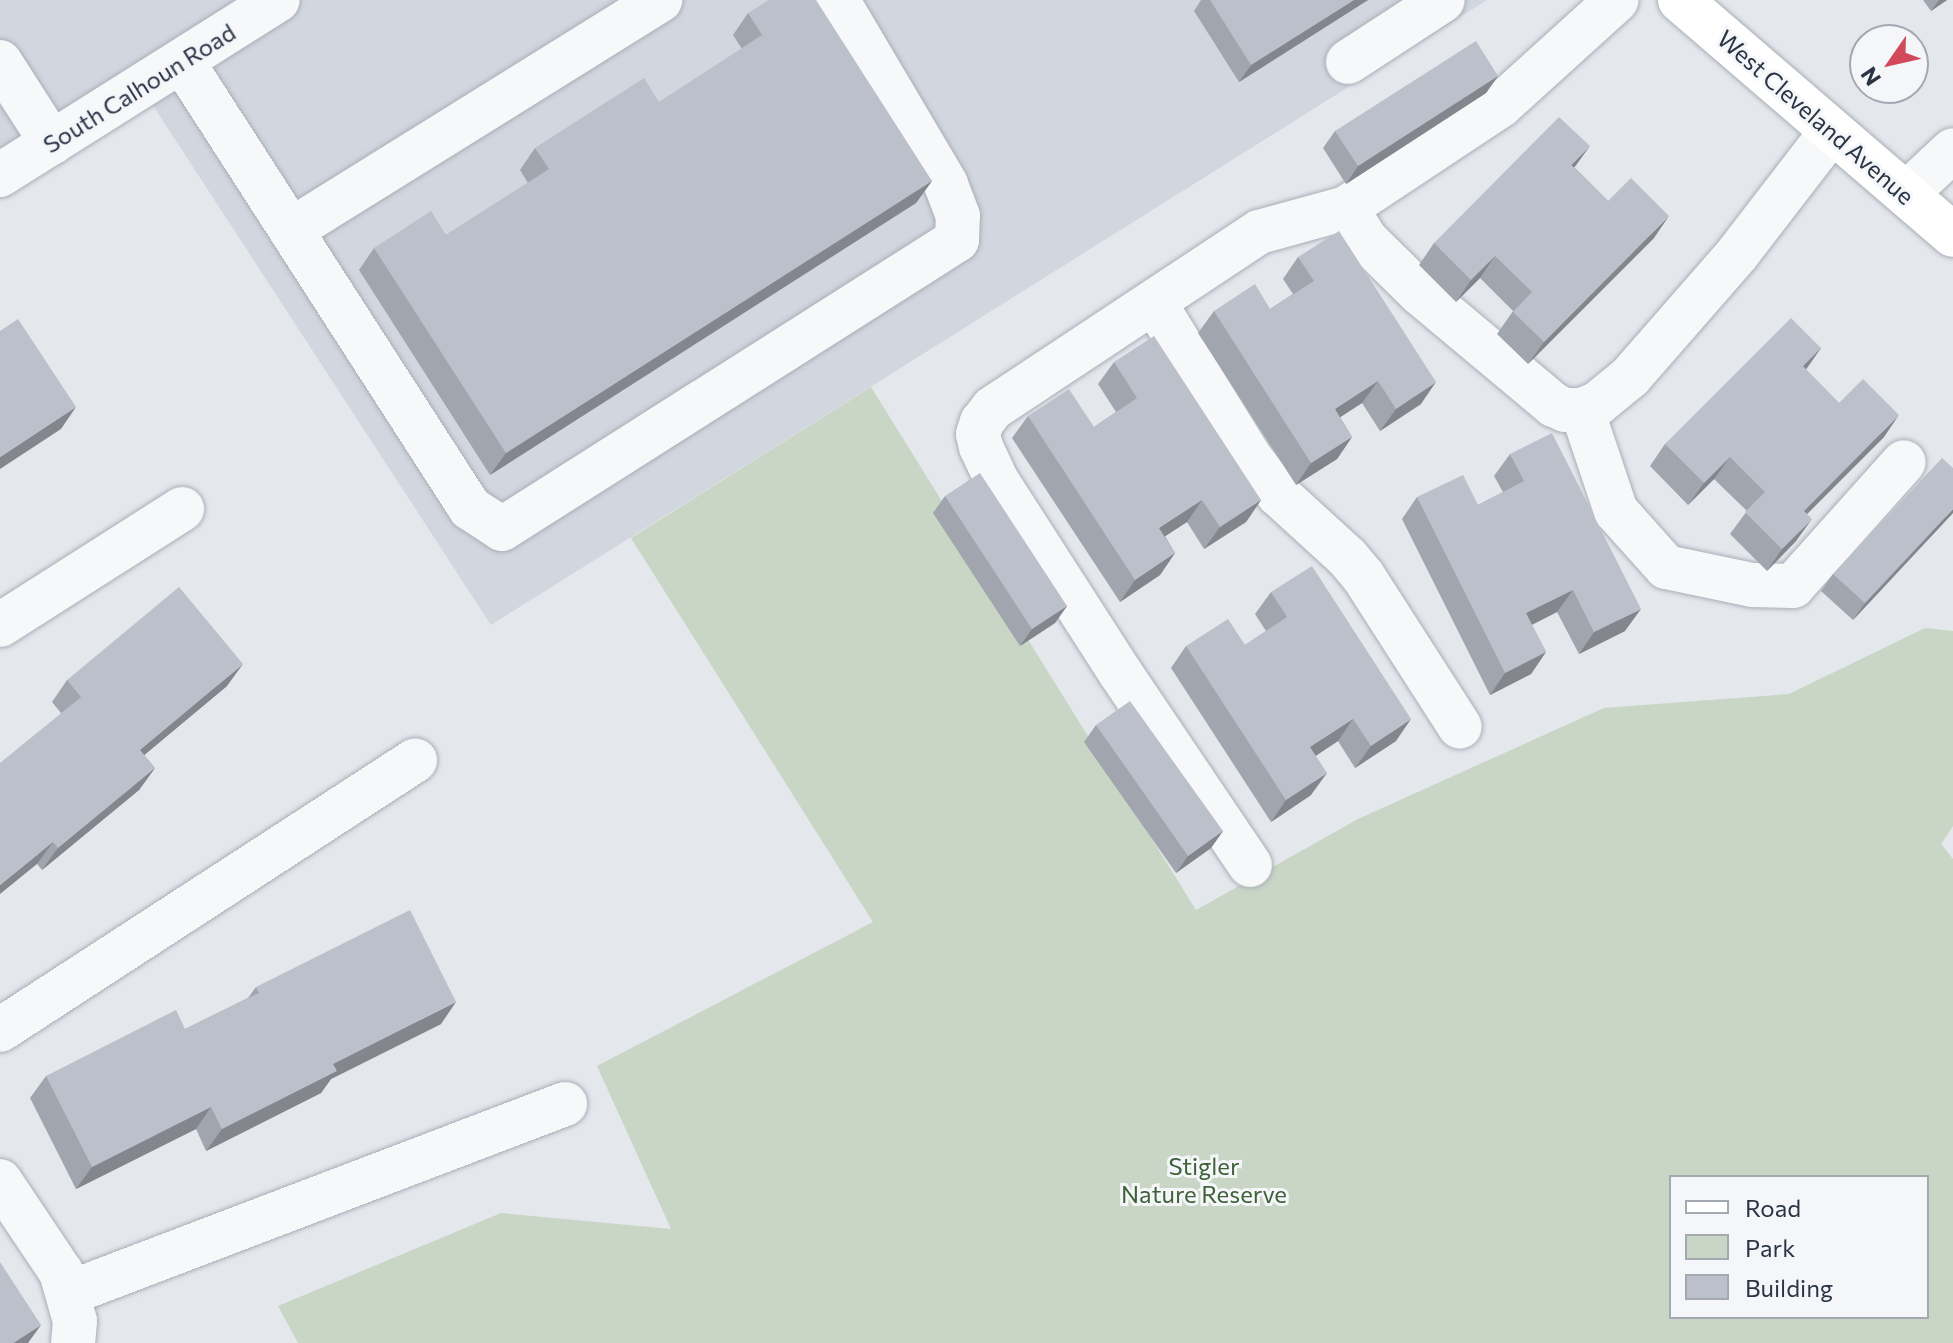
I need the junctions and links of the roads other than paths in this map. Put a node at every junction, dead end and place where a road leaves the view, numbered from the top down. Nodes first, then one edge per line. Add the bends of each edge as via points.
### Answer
1 (278, 0) edge
2 (660, 0) edge
3 (837, 0) edge
4 (1443, 0) edge
5 (1617, 0) edge
6 (1680, 0) edge
7 (182, 61) junction
8 (0, 62) edge
9 (1348, 62) dead end
10 (1832, 131) junction
11 (52, 143) junction
12 (1953, 150) edge
13 (0, 175) edge
14 (1906, 194) junction
15 (1346, 208) junction
16 (291, 230) junction
17 (1953, 235) edge
18 (1154, 302) junction
19 (1582, 410) junction
20 (1904, 462) dead end
21 (182, 509) dead end
22 (0, 625) edge
23 (1460, 727) dead end
24 (415, 761) dead end
25 (1250, 865) dead end
26 (0, 1030) edge
27 (565, 1104) dead end
28 (0, 1181) edge
29 (69, 1293) junction
30 (73, 1343) edge

1 - 7 street, South Calhoun Road
2 - 16 street
3 - 16 street via 946,184 958,216 957,240 502,529 470,508
4 - 9 street
5 - 15 street via 1501,105
6 - 10 main road, West Cleveland Avenue
7 - 11 street, South Calhoun Road
7 - 16 street
8 - 11 street
10 - 14 main road, West Cleveland Avenue
10 - 19 street via 1738,253 1630,377
11 - 13 street, South Calhoun Road
12 - 14 street
14 - 17 main road, West Cleveland Avenue
15 - 18 street via 1259,232
15 - 19 street via 1365,239 1420,293 1554,405
18 - 23 street via 1249,456 1278,494 1363,576
18 - 25 street via 993,408 978,434 996,479
19 - 20 street via 1616,511 1666,567 1752,585 1793,586
21 - 22 street
24 - 26 street
27 - 29 street
28 - 29 street via 61,1272
29 - 30 street

